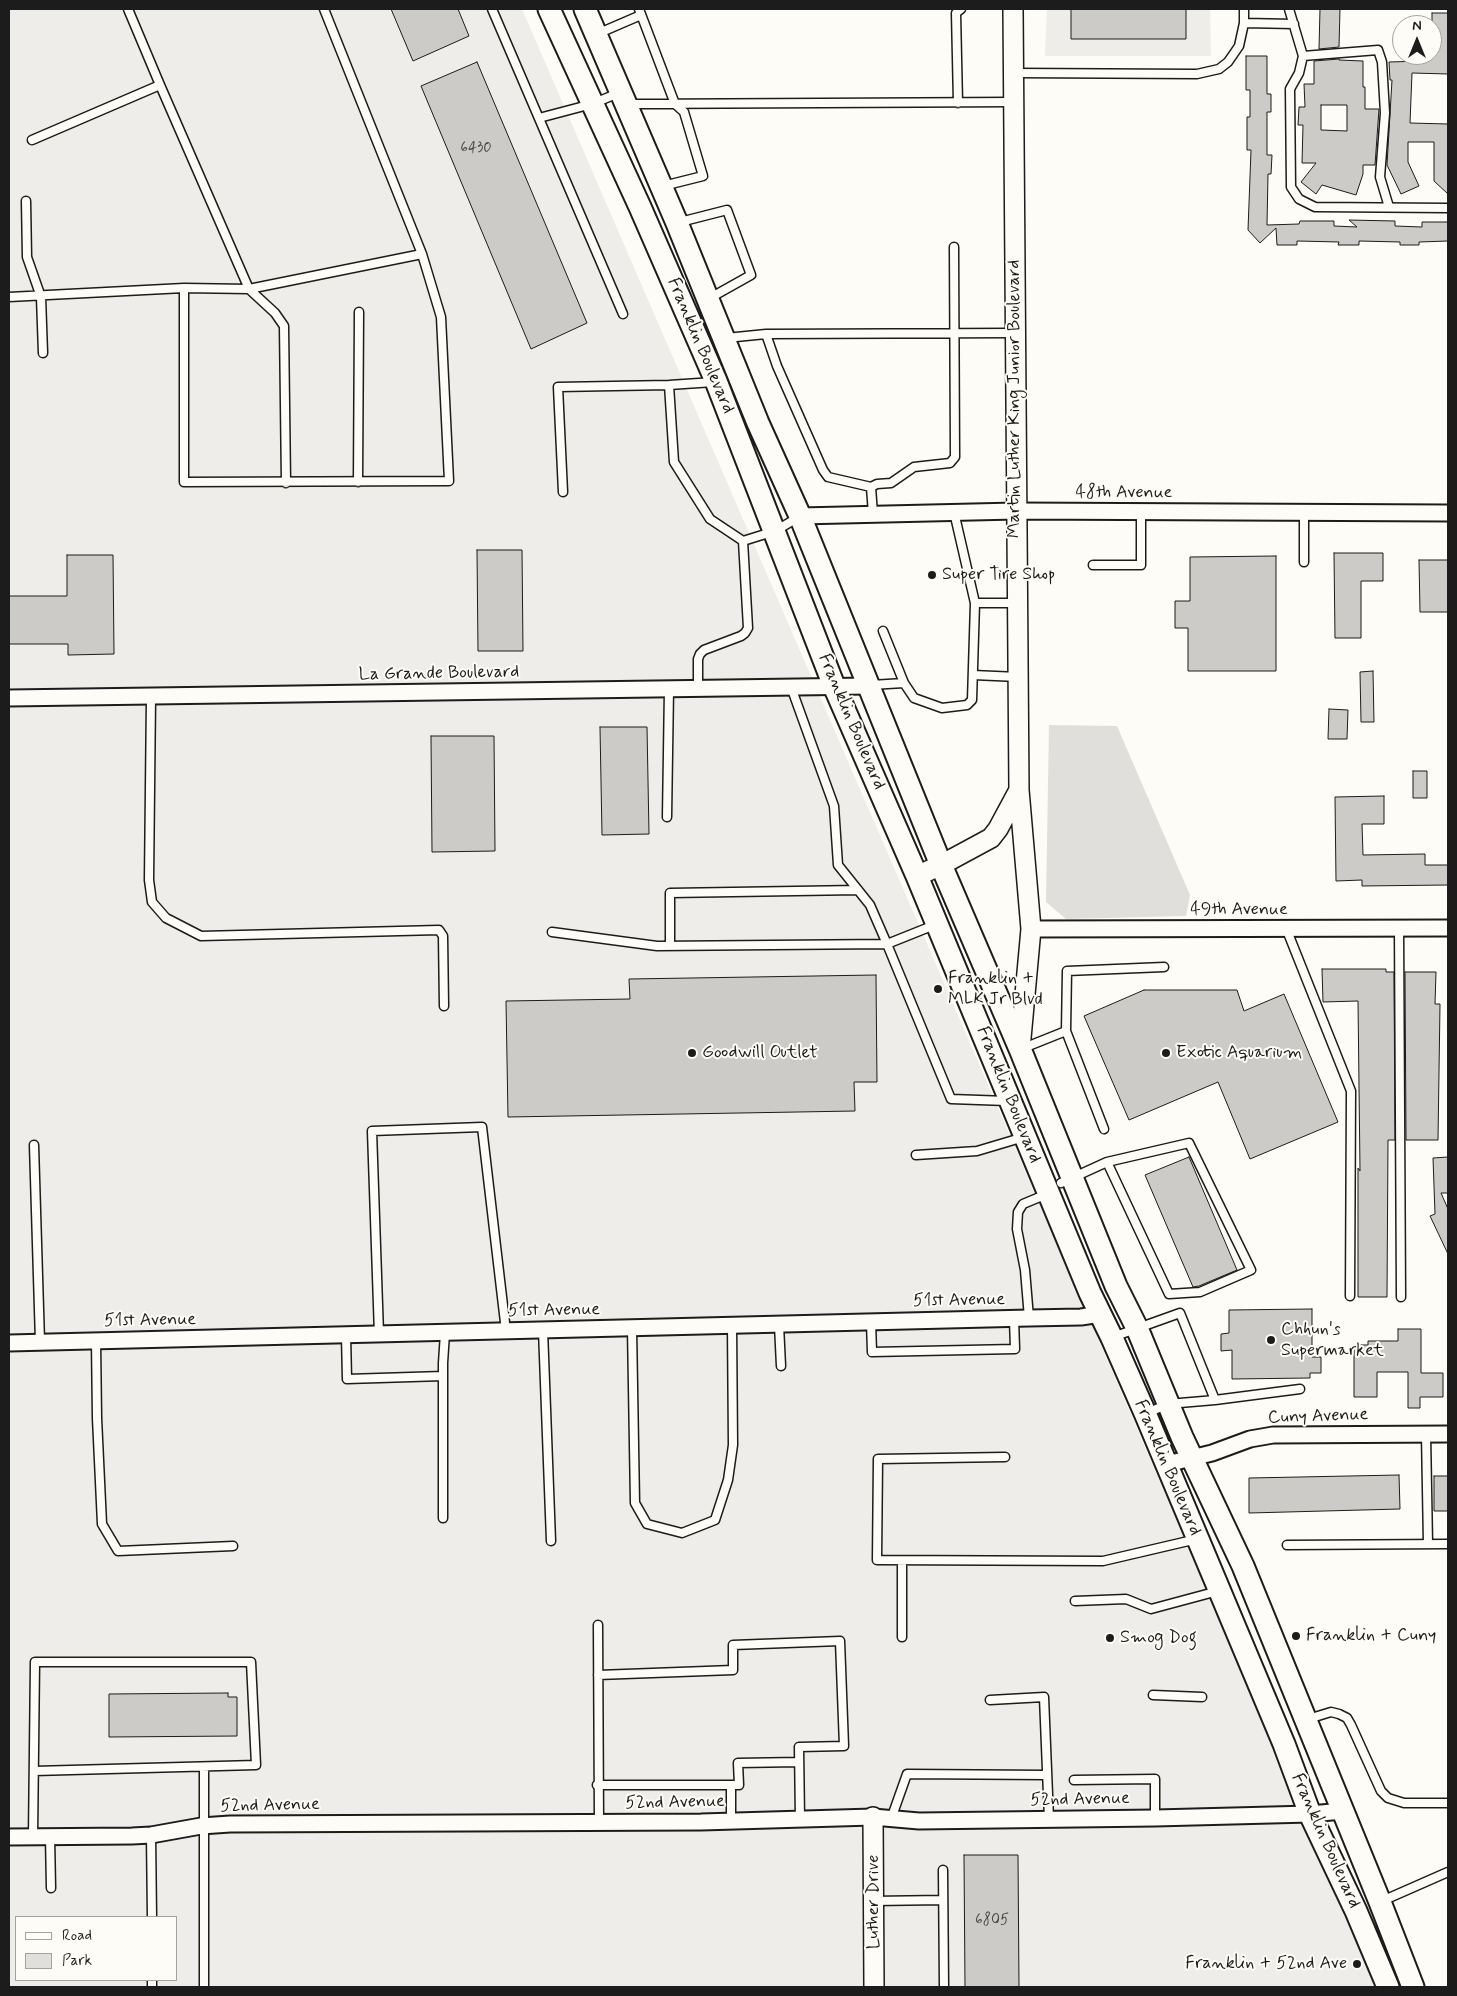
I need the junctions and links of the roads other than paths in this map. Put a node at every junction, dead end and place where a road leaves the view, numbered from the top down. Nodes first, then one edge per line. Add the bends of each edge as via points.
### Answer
1 (128, 9) edge
2 (324, 9) edge
3 (492, 9) edge
4 (549, 9) edge
5 (586, 9) edge
6 (961, 9) edge
7 (1013, 9) edge
8 (1244, 9) edge
9 (1289, 9) edge
10 (640, 12) edge
11 (1244, 24) junction
12 (1294, 24) junction
13 (596, 34) junction
14 (1303, 56) junction
15 (1014, 73) junction
16 (160, 85) junction
17 (624, 98) junction
18 (1014, 102) junction
19 (958, 103) junction
20 (592, 104) junction
21 (675, 104) junction
22 (539, 118) junction
23 (32, 140) dead end
24 (662, 186) junction
25 (26, 201) dead end
26 (1389, 207) junction
27 (1448, 208) edge
28 (677, 223) junction
29 (954, 247) dead end
30 (422, 254) junction
31 (184, 288) junction
32 (249, 289) junction
33 (41, 297) junction
34 (9, 298) edge
35 (708, 299) junction
36 (359, 312) dead end
37 (622, 314) dead end
38 (1015, 332) junction
39 (954, 333) junction
40 (766, 334) junction
41 (724, 338) junction
42 (43, 353) dead end
43 (716, 382) junction
44 (669, 385) junction
45 (286, 482) junction
46 (358, 482) junction
47 (871, 487) junction
48 (563, 492) dead end
49 (1016, 511) junction
50 (1140, 511) junction
51 (954, 512) junction
52 (1304, 512) junction
53 (1448, 513) edge
54 (873, 514) junction
55 (800, 516) junction
56 (774, 531) junction
57 (743, 541) junction
58 (1304, 562) dead end
59 (1093, 565) dead end
60 (975, 603) junction
61 (1017, 603) junction
62 (883, 632) dead end
63 (973, 675) junction
64 (1018, 677) junction
65 (904, 683) junction
66 (834, 686) junction
67 (869, 686) junction
68 (791, 687) junction
69 (698, 688) junction
70 (669, 689) junction
71 (150, 697) junction
72 (9, 698) edge
73 (1019, 790) junction
74 (667, 817) dead end
75 (941, 865) junction
76 (917, 876) junction
77 (858, 890) junction
78 (937, 924) junction
79 (1286, 928) junction
80 (1399, 928) junction
81 (1448, 928) edge
82 (1031, 929) junction
83 (552, 932) dead end
84 (887, 944) junction
85 (670, 946) junction
86 (1164, 967) dead end
87 (444, 1006) dead end
88 (1066, 1032) junction
89 (1020, 1049) junction
90 (1012, 1101) junction
91 (1104, 1129) dead end
92 (1026, 1136) junction
93 (34, 1145) dead end
94 (916, 1155) dead end
95 (1107, 1162) junction
96 (1060, 1185) junction
97 (1350, 1296) dead end
98 (1401, 1297) dead end
99 (1101, 1314) junction
100 (1022, 1319) junction
101 (871, 1322) junction
102 (779, 1324) junction
103 (732, 1326) junction
104 (632, 1328) junction
105 (1137, 1328) junction
106 (543, 1330) junction
107 (506, 1331) junction
108 (445, 1333) junction
109 (379, 1334) junction
110 (346, 1335) junction
111 (1112, 1338) junction
112 (96, 1341) junction
113 (40, 1342) junction
114 (9, 1343) edge
115 (781, 1366) dead end
116 (443, 1376) junction
117 (1300, 1389) dead end
118 (1215, 1400) junction
119 (1168, 1404) junction
120 (1145, 1413) junction
121 (1426, 1434) junction
122 (1448, 1434) edge
123 (1006, 1457) dead end
124 (1192, 1458) junction
125 (1167, 1464) junction
126 (443, 1518) dead end
127 (1197, 1539) junction
128 (552, 1541) dead end
129 (1288, 1544) dead end
130 (1428, 1544) junction
131 (1448, 1544) edge
132 (233, 1546) dead end
133 (902, 1561) junction
134 (1220, 1590) junction
135 (1075, 1600) dead end
136 (598, 1625) dead end
137 (902, 1637) dead end
138 (598, 1675) junction
139 (1153, 1695) dead end
140 (1202, 1697) dead end
141 (990, 1700) dead end
142 (1304, 1720) junction
143 (799, 1762) junction
144 (204, 1766) junction
145 (34, 1771) junction
146 (1048, 1775) junction
147 (1074, 1780) dead end
148 (598, 1785) junction
149 (730, 1785) junction
150 (1448, 1803) edge
151 (1343, 1811) junction
152 (1310, 1814) junction
153 (882, 1818) junction
154 (1156, 1818) junction
155 (800, 1819) junction
156 (1050, 1819) junction
157 (731, 1821) junction
158 (599, 1822) junction
159 (204, 1825) junction
160 (151, 1834) junction
161 (50, 1836) junction
162 (9, 1837) edge
163 (33, 1837) junction
164 (942, 1870) dead end
165 (1448, 1872) edge
166 (51, 1888) dead end
167 (943, 1900) junction
168 (874, 1901) junction
169 (1380, 1902) junction
170 (152, 1916) edge
171 (204, 1987) edge
172 (874, 1987) edge
173 (944, 1987) edge
174 (1388, 1987) edge
175 (1413, 1987) edge

1 - 16 lane
2 - 30 lane
3 - 22 lane
4 - 20 main road, Franklin Boulevard
5 - 13 main road, Franklin Boulevard
6 - 19 lane via 956,13
7 - 15 street, Martin Luther King Junior Boulevard
8 - 11 lane
9 - 12 lane
10 - 13 lane
10 - 21 lane
11 - 12 lane
11 - 15 lane via 1239,46 1228,62 1220,69 1197,74
12 - 14 lane
13 - 17 main road, Franklin Boulevard
14 - 26 lane via 1378,50 1382,62 1385,113 1380,177
14 - 26 lane via 1299,73 1290,89 1290,187 1299,199 1315,207
15 - 18 street, Martin Luther King Junior Boulevard
16 - 23 lane
16 - 32 lane
17 - 20 lane
17 - 21 lane
17 - 24 main road, Franklin Boulevard
18 - 19 lane
18 - 38 street, Martin Luther King Junior Boulevard
19 - 21 lane
20 - 22 lane
20 - 43 main road, Franklin Boulevard
21 - 24 lane via 684,112 703,176
22 - 37 lane
24 - 28 main road, Franklin Boulevard
25 - 33 lane via 27,257
26 - 27 lane
28 - 35 main road, Franklin Boulevard
28 - 35 lane via 727,210 751,275
29 - 39 lane
30 - 32 lane
30 - 46 lane via 441,316 448,481
31 - 32 lane
31 - 33 lane
31 - 45 lane via 184,482
32 - 45 lane via 284,326
33 - 34 lane
33 - 42 lane
35 - 41 main road, Franklin Boulevard
36 - 46 lane
38 - 39 lane
38 - 49 street, Martin Luther King Junior Boulevard
39 - 40 lane
39 - 47 lane via 955,457 950,463 914,467 891,483
40 - 41 lane
40 - 47 lane via 823,470 828,477
41 - 55 main road, Franklin Boulevard
43 - 44 lane
43 - 56 main road, Franklin Boulevard
44 - 48 lane via 558,386
44 - 57 lane via 674,462 710,519
45 - 46 lane
47 - 54 lane
49 - 50 street, 48th Avenue
49 - 51 street, 48th Avenue
49 - 61 street, Martin Luther King Junior Boulevard
50 - 52 street, 48th Avenue
50 - 59 lane via 1140,564
51 - 54 street, 48th Avenue
51 - 60 lane
52 - 53 street, 48th Avenue
52 - 58 lane
54 - 55 street, 48th Avenue
55 - 56 lane
55 - 67 main road, Franklin Boulevard
56 - 57 lane
56 - 66 main road, Franklin Boulevard
57 - 69 lane via 748,628 741,636 700,654
60 - 61 lane
60 - 63 lane
61 - 64 street, Martin Luther King Junior Boulevard
62 - 65 lane
63 - 64 lane
63 - 65 lane via 972,700 967,705 942,708 914,698
64 - 73 street, Martin Luther King Junior Boulevard
65 - 67 lane
66 - 67 street, La Grande Boulevard
66 - 68 street, La Grande Boulevard
66 - 76 main road, Franklin Boulevard
67 - 75 main road, Franklin Boulevard
68 - 69 street, La Grande Boulevard
68 - 77 lane via 834,806 838,865
69 - 70 street, La Grande Boulevard
70 - 71 street, La Grande Boulevard
70 - 74 lane
71 - 72 street, La Grande Boulevard
71 - 87 lane via 149,880 152,902 166,918 201,936 439,930 443,936
73 - 75 street, Martin Luther King Junior Boulevard via 990,838
73 - 82 street, Martin Luther King Junior Boulevard
75 - 76 street, Martin Luther King Junior Boulevard
75 - 89 main road, Franklin Boulevard
76 - 78 main road, Franklin Boulevard
77 - 84 lane via 870,906
77 - 85 lane via 670,893
78 - 84 lane
78 - 90 main road, Franklin Boulevard
79 - 80 street, 49th Avenue
79 - 82 street, 49th Avenue
79 - 97 lane via 1351,1091
80 - 81 street, 49th Avenue
80 - 98 lane
82 - 89 street, Martin Luther King Junior Boulevard
83 - 85 lane
84 - 85 lane
84 - 90 lane via 951,1100
86 - 88 lane via 1067,971
88 - 89 lane
88 - 91 lane
89 - 96 main road, Franklin Boulevard
90 - 92 main road, Franklin Boulevard
90 - 96 main road via 1032,1116
92 - 94 lane via 977,1151
92 - 96 main road, Franklin Boulevard
93 - 113 lane
95 - 95 lane via 1169,1294 1200,1292 1251,1270 1189,1143
95 - 96 lane
96 - 99 main road, Franklin Boulevard via 1090,1294
96 - 100 lane via 1023,1204 1018,1212 1017,1229 1026,1270
96 - 105 main road, Franklin Boulevard via 1088,1218
99 - 100 street, 51st Avenue
99 - 111 main road, Franklin Boulevard
100 - 101 street, 51st Avenue
100 - 101 lane via 1015,1349 872,1352
101 - 102 street, 51st Avenue
102 - 103 street, 51st Avenue
102 - 115 lane
103 - 104 street, 51st Avenue
103 - 104 lane via 733,1445 728,1480 715,1520 682,1532 647,1524 635,1503
104 - 106 street, 51st Avenue
105 - 111 lane
105 - 118 lane via 1180,1313
105 - 119 main road, Franklin Boulevard
106 - 107 street, 51st Avenue
106 - 128 lane
107 - 108 street, 51st Avenue
107 - 109 lane via 482,1127 372,1131
108 - 109 street, 51st Avenue
108 - 116 lane
109 - 110 street, 51st Avenue
110 - 112 street, 51st Avenue
110 - 116 lane via 347,1379
111 - 120 main road, Franklin Boulevard
112 - 113 street, 51st Avenue
112 - 132 lane via 102,1524 118,1551
113 - 114 street, 51st Avenue
116 - 126 lane
117 - 118 lane
118 - 119 lane
119 - 120 lane
119 - 124 main road, Franklin Boulevard
120 - 125 main road, Franklin Boulevard
121 - 122 street, Cuny Avenue
121 - 124 street, Cuny Avenue via 1273,1435
121 - 130 lane
123 - 133 lane via 878,1460 877,1560
124 - 125 street, Cuny Avenue
124 - 142 main road, Franklin Boulevard via 1243,1566
125 - 127 main road, Franklin Boulevard
127 - 133 lane via 1103,1561
127 - 134 main road, Franklin Boulevard
129 - 130 lane
130 - 131 lane
133 - 137 lane
134 - 135 lane via 1151,1610 1126,1599
134 - 152 main road, Franklin Boulevard
136 - 138 lane
138 - 143 lane via 733,1670 733,1645 840,1641 844,1746 799,1747
138 - 148 lane
139 - 140 lane
141 - 146 lane via 1044,1697
142 - 150 lane via 1331,1712 1347,1718 1381,1791 1388,1798 1404,1803
142 - 151 main road, Franklin Boulevard
143 - 149 lane via 738,1763 739,1785
143 - 155 lane
144 - 145 lane
144 - 145 lane via 256,1765 251,1662 35,1662
144 - 159 lane
145 - 163 lane
146 - 153 lane via 907,1774
146 - 156 lane
147 - 154 lane via 1155,1779
148 - 149 lane
148 - 158 lane
149 - 157 lane
151 - 152 street, 52nd Avenue
151 - 169 main road, Franklin Boulevard
152 - 154 street, 52nd Avenue
152 - 174 main road, Franklin Boulevard
153 - 155 street, 52nd Avenue
153 - 156 street, 52nd Avenue via 919,1821
153 - 168 street, Luther Drive
154 - 156 street, 52nd Avenue
155 - 157 street, 52nd Avenue
157 - 158 street, 52nd Avenue
158 - 159 street, 52nd Avenue
159 - 160 street, 52nd Avenue
159 - 171 lane
160 - 161 street, 52nd Avenue
160 - 170 lane
161 - 163 street, 52nd Avenue
161 - 166 lane
162 - 163 street, 52nd Avenue
164 - 167 lane
165 - 169 lane
167 - 168 lane
167 - 173 lane
168 - 172 street, Luther Drive
169 - 175 main road, Franklin Boulevard

